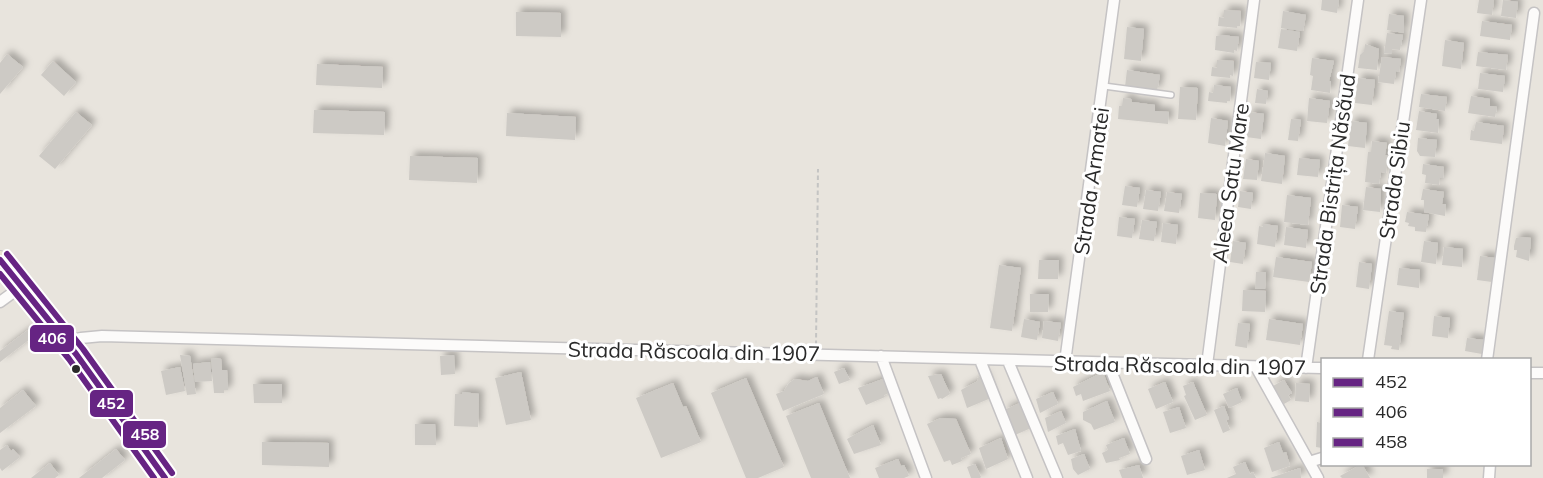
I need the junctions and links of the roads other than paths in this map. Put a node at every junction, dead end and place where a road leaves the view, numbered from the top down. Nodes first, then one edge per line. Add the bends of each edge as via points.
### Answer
1 (1114, 0) edge
2 (1254, 0) edge
3 (1358, 0) edge
4 (1421, 0) edge
5 (1534, 13) dead end
6 (1104, 86) junction
7 (1171, 95) dead end
8 (0, 260) edge
9 (22, 286) junction
10 (0, 302) edge
11 (66, 341) junction
12 (881, 356) junction
13 (1368, 358) edge
14 (1487, 358) edge
15 (980, 360) junction
16 (1008, 361) junction
17 (1065, 362) junction
18 (1108, 363) junction
19 (1207, 365) junction
20 (1256, 367) junction
21 (1306, 368) junction
22 (1321, 368) edge
23 (1146, 459) dead end
24 (1321, 459) edge
25 (1308, 462) junction
26 (165, 478) edge
27 (926, 478) edge
28 (1027, 478) edge
29 (1057, 478) edge
30 (1318, 478) edge

1 - 6 street, Strada Armatei
2 - 19 street, Aleea Satu Mare
3 - 21 street, Strada Bistrița Năsăud
4 - 13 street, Strada Sibiu
5 - 14 street
6 - 7 lane
6 - 17 street, Strada Armatei
8 - 9 main road
9 - 10 street
9 - 11 main road
11 - 12 street, Strada Răscoala din 1907 via 102,336
11 - 26 main road
12 - 15 street, Strada Răscoala din 1907
12 - 27 street
15 - 16 street, Strada Răscoala din 1907
15 - 28 street
16 - 17 street, Strada Răscoala din 1907
16 - 29 street
17 - 18 street, Strada Răscoala din 1907
18 - 19 street, Strada Răscoala din 1907
18 - 23 street
19 - 20 street, Strada Răscoala din 1907
20 - 21 street, Strada Răscoala din 1907
20 - 25 street
21 - 22 street, Strada Răscoala din 1907
24 - 25 street
25 - 30 street

